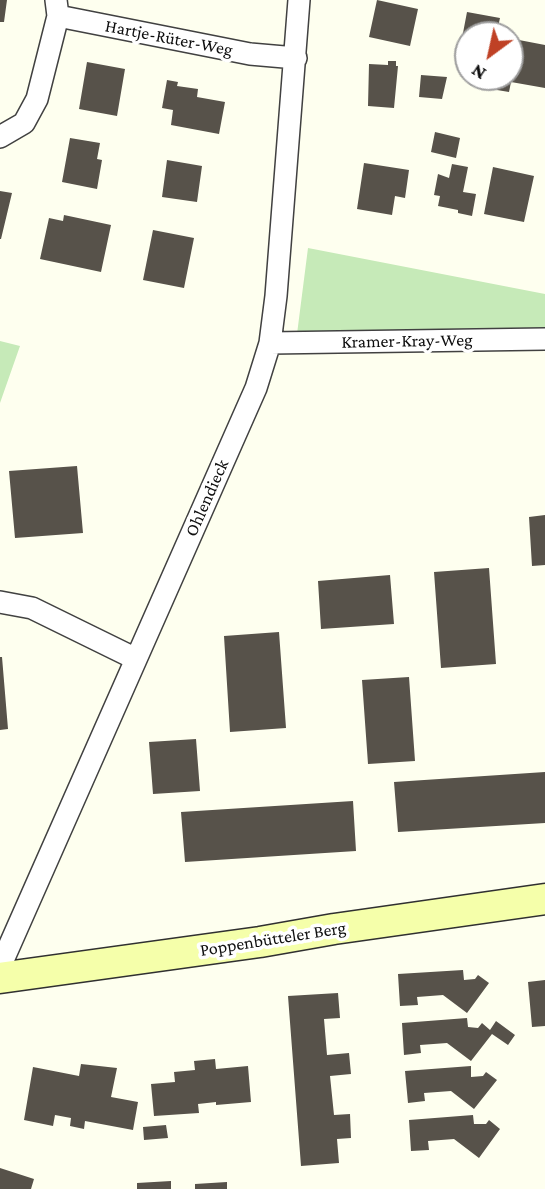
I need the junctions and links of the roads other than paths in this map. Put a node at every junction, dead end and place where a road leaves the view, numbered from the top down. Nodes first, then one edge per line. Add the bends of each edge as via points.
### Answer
1 (299, 0) edge
2 (57, 8) edge
3 (296, 58) junction
4 (0, 137) edge
5 (545, 338) edge
6 (270, 343) junction
7 (0, 602) edge
8 (136, 659) junction
9 (545, 899) edge
10 (0, 967) edge
11 (0, 978) edge

1 - 3 street, Ohlendieck
2 - 3 street, Hartje-Rüter-Weg via 250,54
2 - 4 street via 37,99 24,122
3 - 6 street, Ohlendieck
5 - 6 street, Kramer-Kray-Weg
6 - 8 street, Ohlendieck via 256,388
7 - 8 street via 32,608
8 - 10 street, Ohlendieck
9 - 11 main road, Poppenbütteler Berg

